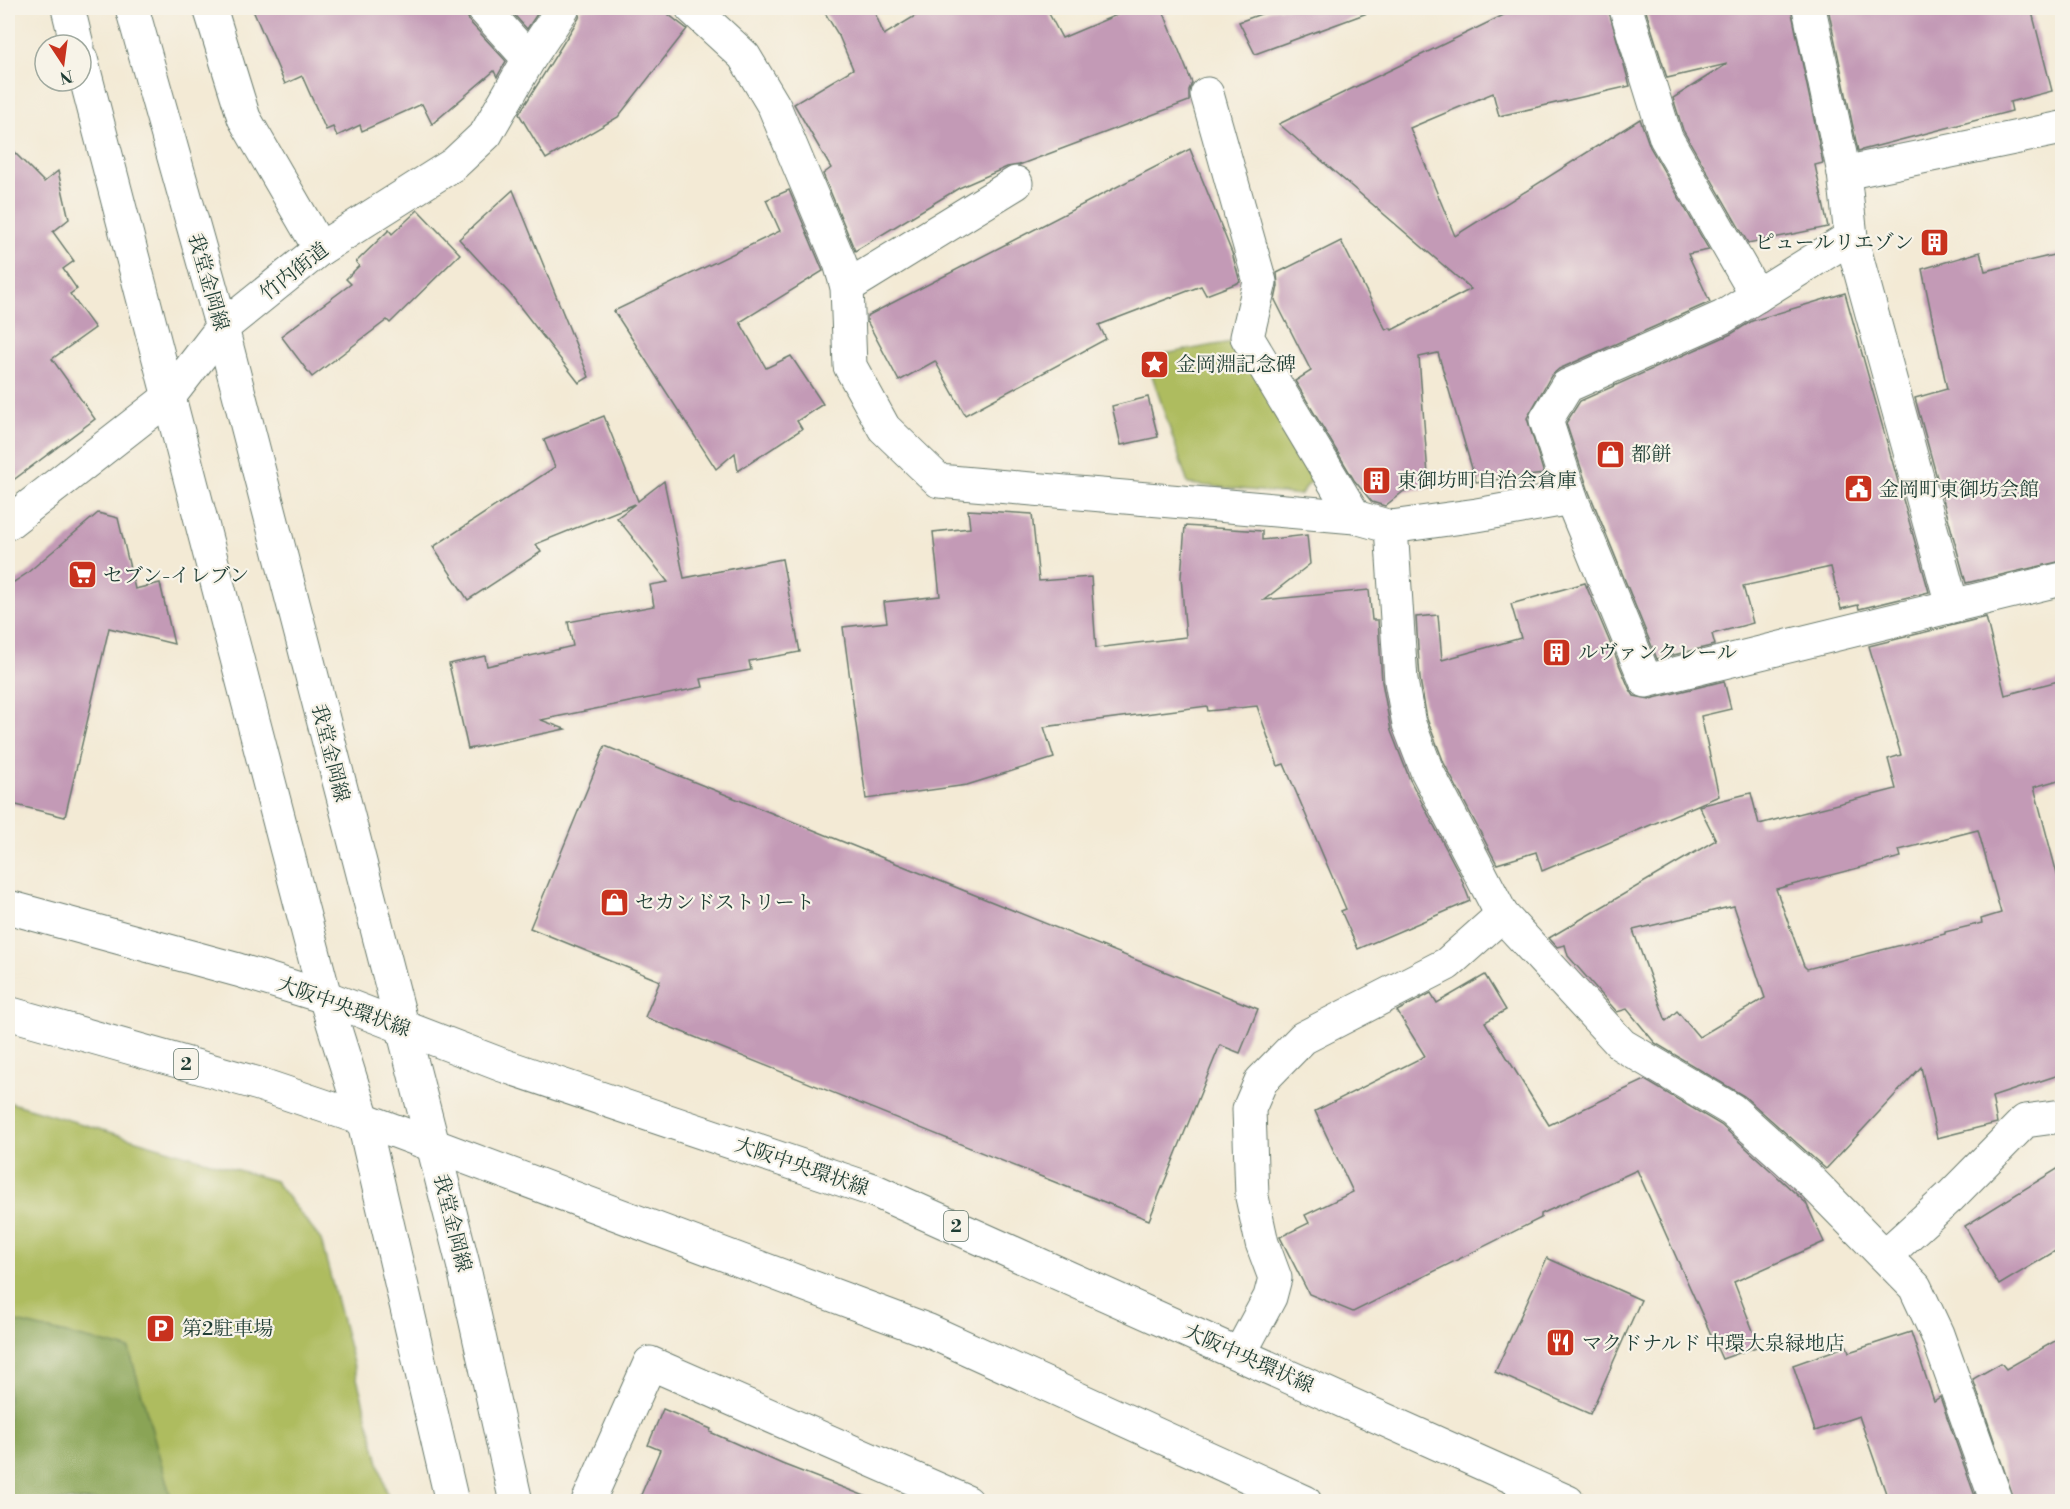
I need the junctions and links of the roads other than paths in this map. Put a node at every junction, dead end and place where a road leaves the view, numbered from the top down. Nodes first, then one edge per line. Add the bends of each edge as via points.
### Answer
1 (68, 8) edge
2 (132, 8) edge
3 (210, 8) edge
4 (483, 8) edge
5 (563, 8) edge
6 (692, 8) edge
7 (1809, 8) edge
8 (1626, 9) dead end
9 (74, 33) edge
10 (529, 59) junction
11 (90, 93) edge
12 (1207, 94) dead end
13 (2062, 128) edge
14 (1844, 173) junction
15 (1016, 183) dead end
16 (1851, 237) junction
17 (320, 249) junction
18 (847, 286) junction
19 (1757, 296) junction
20 (222, 328) junction
21 (168, 398) junction
22 (1571, 498) junction
23 (1355, 517) junction
24 (8, 523) edge
25 (1390, 527) junction
26 (2062, 579) edge
27 (1952, 606) junction
28 (8, 907) edge
29 (1502, 915) junction
30 (325, 997) junction
31 (8, 1013) edge
32 (400, 1026) junction
33 (2062, 1116) edge
34 (363, 1119) junction
35 (433, 1145) junction
36 (1886, 1255) junction
37 (1239, 1353) junction
38 (452, 1502) edge
39 (516, 1502) edge
40 (588, 1502) edge
41 (967, 1502) edge
42 (1305, 1502) edge
43 (1568, 1502) edge
44 (1997, 1502) edge

1 - 9 street
2 - 20 street, 我堂金岡線
3 - 17 street via 244,118
4 - 10 street
5 - 10 street, 竹内街道
6 - 18 street via 744,56 774,106
7 - 14 street
8 - 19 street via 1666,138
10 - 17 street, 竹内街道 via 486,134 454,164
11 - 21 street
12 - 23 street via 1260,282 1247,337
13 - 14 street
14 - 16 street
15 - 18 street
16 - 19 street
16 - 27 street
17 - 20 street, 竹内街道
18 - 23 street via 850,366 884,428 939,481
19 - 22 street via 1723,317 1567,386 1546,420
20 - 21 street, 竹内街道
20 - 32 street, 我堂金岡線
21 - 24 street, 竹内街道
21 - 30 street
22 - 25 street
22 - 27 street via 1646,681
23 - 25 street
25 - 29 street via 1401,681 1409,724 1428,771
26 - 27 street
28 - 30 street, 大阪中央環状線 / 2
29 - 36 street via 1622,1045 1732,1110
29 - 37 street via 1447,964 1303,1038 1261,1082 1249,1109 1252,1197 1275,1278 1270,1296
30 - 32 street, 大阪中央環状線 / 2
30 - 34 street
31 - 34 street, 2 via 259,1084
32 - 35 street, 我堂金岡線
32 - 37 street, 大阪中央環状線 / 2 via 513,1069 873,1190
33 - 36 street via 2025,1121 1952,1196
34 - 35 street, 2
34 - 38 street
35 - 39 street, 我堂金岡線
35 - 42 street, 2 via 929,1331
36 - 44 street via 1915,1287 1937,1334
37 - 43 street, 大阪中央環状線 / 2
40 - 41 street via 650,1363

